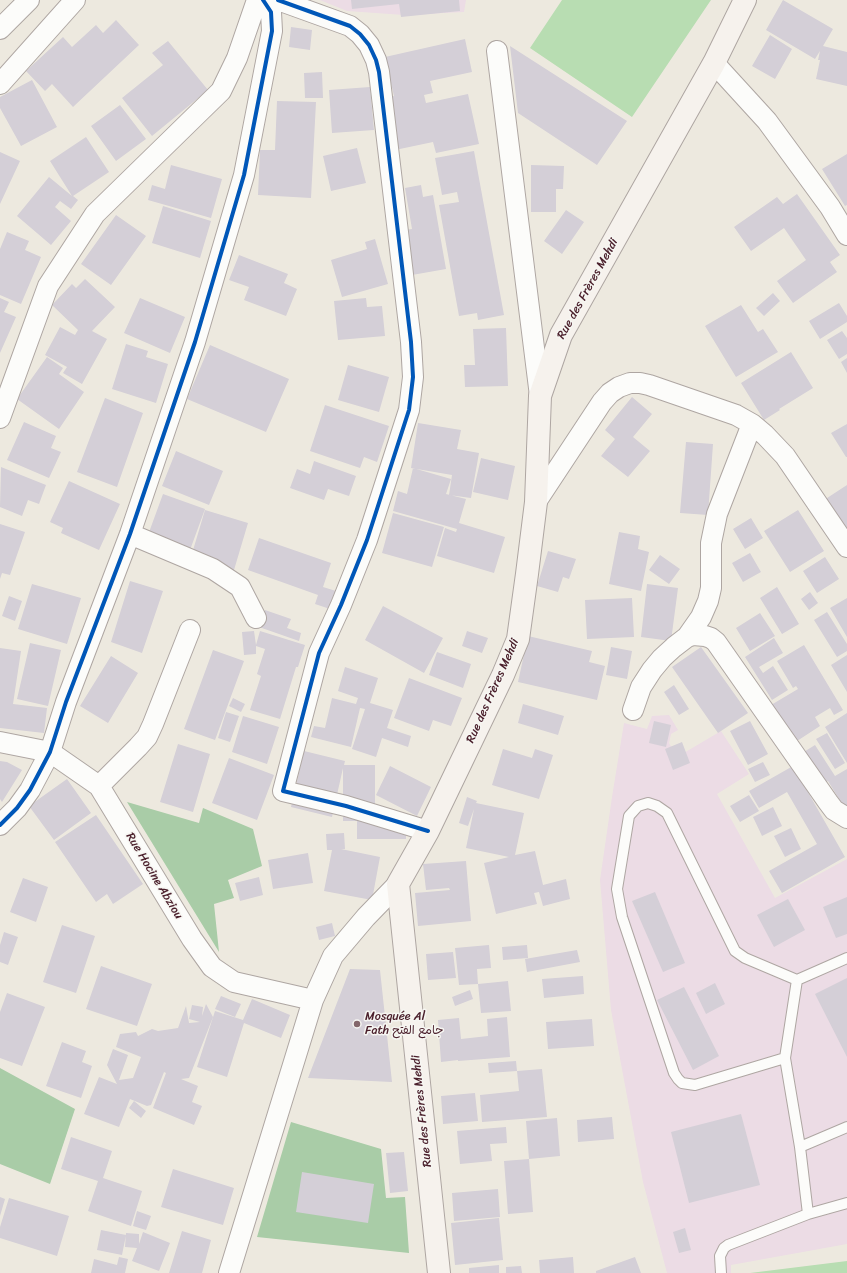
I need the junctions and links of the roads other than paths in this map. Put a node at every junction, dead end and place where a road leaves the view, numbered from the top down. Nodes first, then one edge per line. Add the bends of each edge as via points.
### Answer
1 (29, 0) edge
2 (75, 0) edge
3 (257, 0) edge
4 (263, 0) edge
5 (278, 0) edge
6 (745, 0) edge
7 (0, 29) edge
8 (497, 51) dead end
9 (714, 63) junction
10 (0, 84) edge
11 (847, 235) edge
12 (540, 396) junction
13 (0, 418) edge
14 (752, 424) junction
15 (536, 502) junction
16 (130, 534) junction
17 (847, 547) edge
18 (256, 618) dead end
19 (190, 630) dead end
20 (687, 637) junction
21 (633, 710) dead end
22 (0, 742) edge
23 (50, 752) junction
24 (99, 786) junction
25 (847, 818) edge
26 (0, 825) edge
27 (428, 831) junction
28 (398, 884) junction
29 (847, 958) edge
30 (797, 980) junction
31 (313, 1000) junction
32 (785, 1058) junction
33 (847, 1126) edge
34 (800, 1147) junction
35 (847, 1203) edge
36 (808, 1214) junction
37 (229, 1273) edge
38 (439, 1273) edge
39 (721, 1273) edge

1 - 7 street
2 - 10 street
3 - 13 street via 238,58 221,91 95,214 48,286
4 - 16 street via 271,12 272,31 244,176 195,342
5 - 27 street via 350,26 369,45 376,60 411,342 413,377 409,410 367,540 341,605 318,653 283,791 346,806
6 - 9 main road, Rue des Frères Mehdi
8 - 12 street
9 - 11 street via 767,121 830,207
9 - 12 main road, Rue des Frères Mehdi via 561,335
12 - 15 main road, Rue des Frères Mehdi
14 - 15 street via 736,415 649,385 630,383 610,393 602,402
14 - 17 street via 786,456
14 - 20 street via 717,514 711,543 711,588 708,601
15 - 27 main road, Rue des Frères Mehdi via 518,639
16 - 18 street via 213,569 240,587
16 - 23 street via 66,702
19 - 24 street via 147,737
20 - 21 street via 652,670 641,687
20 - 25 street via 705,636 716,642 828,802 834,810
22 - 23 street, Rue Hocine Abziou
23 - 24 street, Rue Hocine Abziou
23 - 26 street via 30,790
24 - 31 street, Rue Hocine Abziou via 192,939 212,967 234,982
27 - 28 main road, Rue des Frères Mehdi
28 - 31 street via 333,956
28 - 38 main road, Rue des Frères Mehdi
29 - 30 lane
30 - 32 lane
30 - 32 lane via 745,958 735,950 668,813 648,803 638,806 629,816 617,890 622,917 678,1079 682,1083 695,1085
31 - 37 street
32 - 34 lane
33 - 34 lane
34 - 36 lane
35 - 36 lane
36 - 39 lane via 728,1245 720,1256

